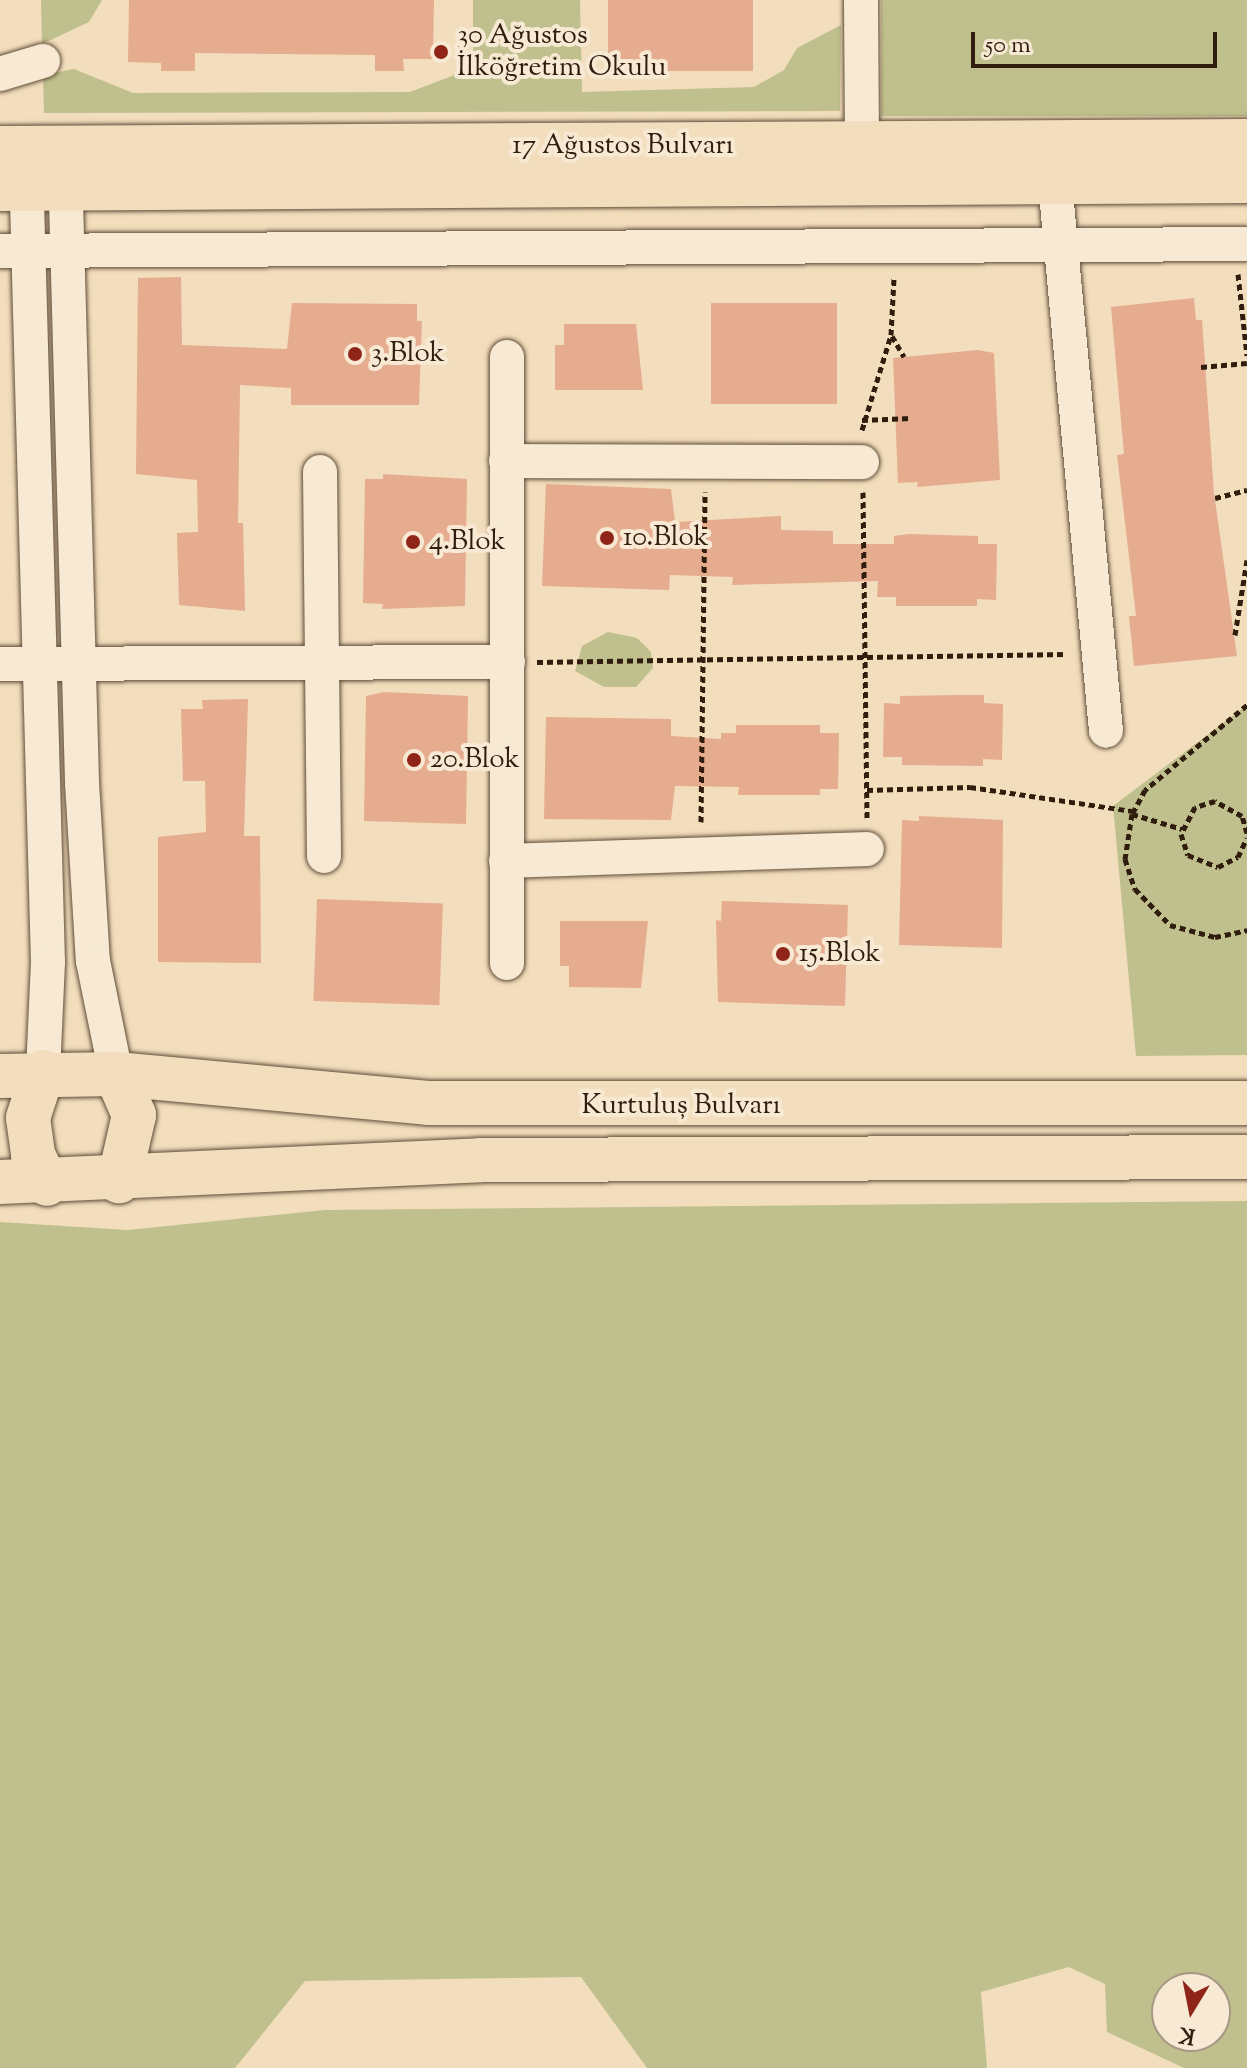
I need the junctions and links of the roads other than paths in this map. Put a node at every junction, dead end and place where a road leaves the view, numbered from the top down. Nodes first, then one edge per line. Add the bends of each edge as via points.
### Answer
1 (861, 0) edge
2 (43, 61) dead end
3 (0, 74) edge
4 (1247, 141) edge
5 (862, 144) junction
6 (30, 168) edge
7 (1247, 181) edge
8 (1055, 182) junction
9 (1241, 244) edge
10 (1061, 247) junction
11 (15, 251) edge
12 (68, 251) junction
13 (507, 357) dead end
14 (506, 461) junction
15 (862, 462) road end
16 (320, 472) dead end
17 (508, 662) junction
18 (0, 664) edge
19 (38, 665) junction
20 (78, 665) junction
21 (319, 665) junction
22 (1106, 731) dead end
23 (867, 849) dead end
24 (324, 856) dead end
25 (506, 861) junction
26 (507, 963) dead end
27 (43, 1072) junction
28 (116, 1074) junction
29 (0, 1076) edge
30 (1247, 1103) edge
31 (1247, 1157) edge
32 (119, 1181) junction
33 (0, 1182) edge
34 (47, 1184) junction

1 - 5 street
2 - 3 street
4 - 5 main road, 17 Ağustos Bulvarı
5 - 6 main road, 17 Ağustos Bulvarı
6 - 8 main road, 17 Ağustos Bulvarı
6 - 11 street
6 - 12 street
7 - 8 main road, 17 Ağustos Bulvarı
8 - 10 street
9 - 10 street
10 - 12 street
10 - 22 street
11 - 12 street
11 - 19 street
12 - 20 street
13 - 14 street
14 - 15 street
14 - 17 street
16 - 21 street
17 - 21 street
17 - 25 street
18 - 19 street
19 - 20 street
19 - 27 street via 48,962
20 - 21 street
20 - 28 street via 93,961
21 - 24 street
23 - 25 street
25 - 26 street
27 - 28 main road
27 - 29 main road
27 - 34 main road via 28,1118 33,1155
28 - 30 main road, Kurtuluş Bulvarı via 441,1104
28 - 32 main road via 134,1115
31 - 32 main road, Kurtuluş Bulvarı via 480,1160
32 - 34 main road
33 - 34 main road

